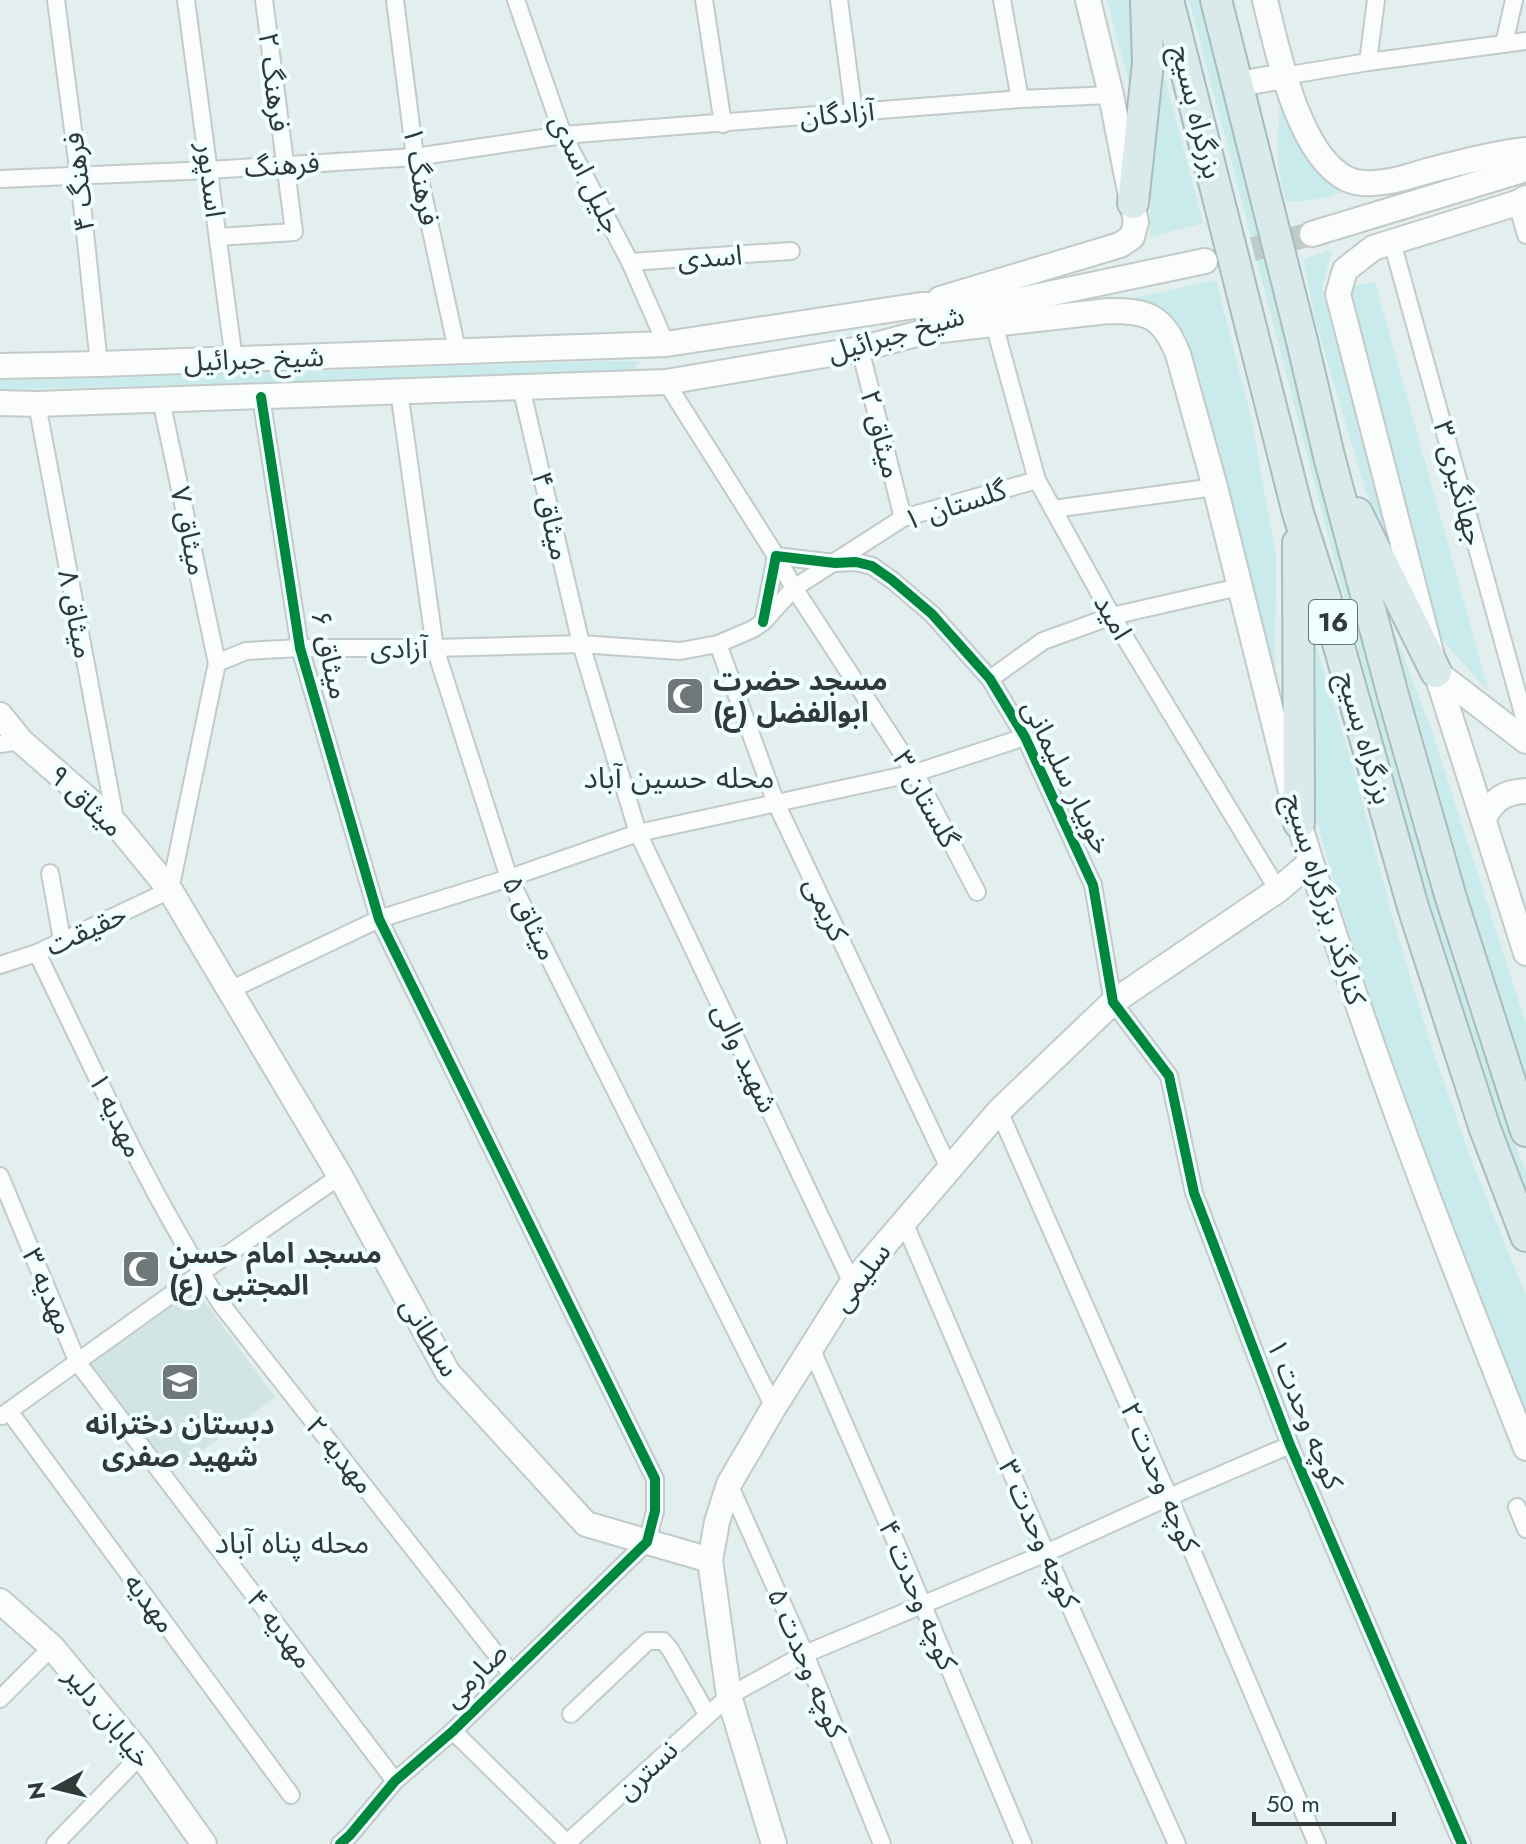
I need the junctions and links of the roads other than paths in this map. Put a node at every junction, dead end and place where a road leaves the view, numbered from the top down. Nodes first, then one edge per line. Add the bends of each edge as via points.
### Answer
1 (56, 0) edge
2 (186, 0) edge
3 (264, 0) edge
4 (395, 0) edge
5 (516, 0) edge
6 (704, 0) edge
7 (839, 0) edge
8 (1002, 0) edge
9 (1088, 0) edge
10 (1146, 0) edge
11 (1168, 0) edge
12 (1216, 0) edge
13 (1265, 0) edge
14 (1376, 0) edge
15 (1514, 0) edge
16 (1526, 41) edge
17 (1504, 44) junction
18 (1368, 62) junction
19 (1284, 76) junction
20 (1238, 84) junction
21 (1111, 95) junction
22 (1020, 99) junction
23 (854, 113) junction
24 (723, 124) junction
25 (563, 135) junction
26 (1526, 150) edge
27 (415, 157) junction
28 (285, 165) junction
29 (1526, 169) edge
30 (210, 170) junction
31 (79, 176) junction
32 (0, 179) edge
33 (1521, 201) edge
34 (1133, 203) junction
35 (1312, 234) tunnel mouth
36 (1526, 235) edge
37 (218, 237) junction
38 (1392, 242) junction
39 (791, 251) dead end
40 (1205, 261) tunnel mouth
41 (630, 262) junction
42 (921, 305) junction
43 (992, 315) junction
44 (666, 344) junction
45 (860, 349) junction
46 (457, 350) junction
47 (234, 360) junction
48 (99, 364) junction
49 (0, 366) edge
50 (666, 382) junction
51 (521, 387) junction
52 (399, 391) junction
53 (261, 397) junction
54 (161, 400) junction
55 (0, 403) edge
56 (37, 404) junction
57 (1329, 456) junction
58 (1037, 480) junction
59 (1215, 487) junction
60 (1053, 509) junction
61 (1298, 513) junction
62 (903, 518) junction
63 (776, 556) junction
64 (835, 563) junction
65 (1239, 587) junction
66 (794, 588) junction
67 (1112, 616) junction
68 (763, 622) junction
69 (581, 644) junction
70 (718, 644) junction
71 (300, 648) junction
72 (435, 648) junction
73 (217, 663) junction
74 (1436, 672) junction
75 (990, 679) junction
76 (0, 715) edge
77 (1526, 724) edge
78 (1025, 737) junction
79 (1526, 741) edge
80 (10, 742) edge
81 (915, 773) junction
82 (1526, 791) edge
83 (776, 803) junction
84 (1484, 818) junction
85 (1299, 823) junction
86 (116, 824) junction
87 (638, 833) junction
88 (1311, 862) junction
89 (50, 873) dead end
90 (509, 878) junction
91 (170, 890) junction
92 (1278, 890) junction
93 (977, 892) dead end
94 (1520, 918) edge
95 (379, 919) junction
96 (62, 940) junction
97 (37, 953) junction
98 (1526, 953) edge
99 (0, 965) edge
100 (230, 990) junction
101 (1113, 1002) junction
102 (999, 1111) junction
103 (1526, 1131) edge
104 (949, 1168) junction
105 (0, 1176) edge
106 (340, 1176) junction
107 (904, 1222) junction
108 (1526, 1236) edge
109 (201, 1273) junction
110 (852, 1283) junction
111 (811, 1348) junction
112 (78, 1363) junction
113 (774, 1407) junction
114 (4, 1414) edge
115 (1290, 1445) junction
116 (1526, 1448) edge
117 (729, 1484) junction
118 (1169, 1497) junction
119 (1517, 1507) dead end
120 (1526, 1529) edge
121 (647, 1542) junction
122 (1046, 1553) junction
123 (710, 1560) junction
124 (0, 1601) edge
125 (921, 1604) junction
126 (52, 1647) junction
127 (805, 1654) junction
128 (511, 1673) junction
129 (729, 1696) junction
130 (0, 1699) edge
131 (571, 1714) dead end
132 (707, 1714) junction
133 (453, 1731) junction
134 (141, 1755) junction
135 (395, 1781) junction
136 (291, 1795) dead end
137 (350, 1841) edge
138 (55, 1844) edge
139 (204, 1844) edge
140 (566, 1844) edge
141 (774, 1844) edge
142 (882, 1844) edge
143 (1023, 1844) edge
144 (1177, 1844) edge
145 (1317, 1844) edge
146 (1462, 1844) edge

1 - 31 street, فرهنگ ۴
2 - 30 street, اسدپور
3 - 28 street, فرهنگ ۲
4 - 27 street, فرهنگ ۱
5 - 25 street, جلیل اسدی
6 - 24 street
7 - 23 street
8 - 22 street
9 - 21 street
10 - 34 highway via 1148,63
11 - 61 highway, بزرگراه بسیج / 16
12 - 20 highway, بزرگراه بسیج / 16
13 - 19 street
14 - 18 street
15 - 17 street
16 - 17 street
17 - 18 street
18 - 19 street
19 - 20 street
19 - 26 street via 1321,158 1361,183
20 - 57 highway, بزرگراه بسیج / 16
21 - 22 street, آزادگان
21 - 34 street
22 - 23 street, آزادگان
23 - 24 street, آزادگان
24 - 25 street, آزادگان
25 - 27 street, فرهنگ
25 - 41 street, جلیل اسدی
27 - 28 street, فرهنگ
27 - 46 street, فرهنگ ۱
28 - 30 street, فرهنگ
28 - 37 street, فرهنگ ۲ via 294,232
29 - 35 street
30 - 31 street, فرهنگ
30 - 37 street, اسدپور
31 - 32 street, فرهنگ
31 - 48 street, فرهنگ ۴
33 - 36 street
33 - 38 street
34 - 42 street via 1132,237 1120,245
37 - 47 street, اسدپور
38 - 74 street via 1373,248 1345,270 1338,294
38 - 77 street, جهانگیری ۳
39 - 41 street, اسدی
40 - 43 street
41 - 44 street, جلیل اسدی
42 - 43 street, شیخ جبرائیل
42 - 44 street, شیخ جبرائیل
43 - 45 street, شیخ جبرائیل
43 - 58 street, امید
43 - 59 street, کنارگذر بزرگراه بسیج via 1134,311 1157,320 1178,354
44 - 46 street, شیخ جبرائیل
45 - 50 street, شیخ جبرائیل
45 - 62 street, میثاق ۲
46 - 47 street, شیخ جبرائیل
47 - 48 street, شیخ جبرائیل
48 - 49 street, شیخ جبرائیل
50 - 51 street, شیخ جبرائیل
50 - 63 street
51 - 52 street, شیخ جبرائیل
51 - 69 street, میثاق ۴
52 - 53 street, شیخ جبرائیل
52 - 72 street, میثاق ۵
53 - 54 street, شیخ جبرائیل
53 - 71 street, میثاق ۶
54 - 56 street, شیخ جبرائیل
54 - 73 street, میثاق ۷
55 - 56 street, شیخ جبرائیل
56 - 86 street, میثاق ۸
57 - 74 highway
57 - 103 highway, بزرگراه بسیج / 16 via 1451,898
58 - 60 street, امید
58 - 62 street, گلستان ۱
59 - 60 street
59 - 65 street, کنارگذر بزرگراه بسیج
60 - 67 street, امید
61 - 85 highway
61 - 108 highway, بزرگراه بسیج / 16 via 1413,907 1485,1129
62 - 64 street, گلستان ۱
63 - 64 street, خوبیار سلیمانی
63 - 66 street
63 - 68 street
64 - 66 street, گلستان ۱
64 - 75 street, خوبیار سلیمانی via 872,566 892,580 932,614
65 - 67 street
65 - 85 street, کنارگذر بزرگراه بسیج
66 - 68 street, آزادی
66 - 81 street, گلستان ۳
67 - 75 street via 1043,641
67 - 92 street, امید
68 - 70 street, آزادی
69 - 70 street, آزادی via 680,651
69 - 72 street, آزادی
69 - 87 street, میثاق ۴
70 - 83 street, کریمی
71 - 72 street, آزادی
71 - 73 street, آزادی via 246,651
71 - 95 street, میثاق ۶
72 - 90 street, میثاق ۵
73 - 91 street
74 - 79 street
74 - 84 street
75 - 78 street, خوبیار سلیمانی
76 - 80 street, میثاق ۹
78 - 81 street
78 - 101 street, خوبیار سلیمانی via 1093,885
80 - 86 street, میثاق ۹
81 - 83 street
81 - 93 street, گلستان ۳
82 - 84 street via 1503,796
83 - 87 street
83 - 104 street, کریمی
84 - 94 street
85 - 88 street, کنارگذر بزرگراه بسیج
86 - 91 street, میثاق ۹
87 - 90 street
87 - 110 street, شهید والی
88 - 92 street, سلیمی
88 - 116 street, کنارگذر بزرگراه بسیج via 1375,1053
89 - 96 street
90 - 95 street
90 - 113 street, میثاق ۵
91 - 96 street, حقیقت
91 - 100 street, سلطانی
92 - 101 street, سلیمی
94 - 98 street
95 - 100 street
95 - 121 street, میثاق ۶ via 655,1479 655,1511
96 - 97 street, حقیقت
97 - 99 street, حقیقت
97 - 109 street, مهدیه ۱ via 143,1170
100 - 106 street, سلطانی
101 - 102 street, سلیمی
101 - 115 street, کوچه وحدت ۱ via 1169,1076 1194,1193
102 - 104 street, سلیمی
102 - 118 street, کوچه وحدت ۲
104 - 107 street, سلیمی
105 - 112 street, مهدیه ۳
106 - 109 street, مهدیه
106 - 121 street, سلطانی via 448,1373 586,1524
107 - 110 street, سلیمی
107 - 122 street, کوچه وحدت ۳
109 - 112 street, مهدیه
109 - 128 street, مهدیه ۲
110 - 111 street, سلیمی
111 - 113 street, سلیمی
111 - 125 street, کوچه وحدت ۴
112 - 114 street, مهدیه
112 - 135 street, مهدیه ۴
113 - 117 street, سلیمی
114 - 136 street, مهدیه
115 - 118 street, نسترن
115 - 146 street, کوچه وحدت ۱
117 - 123 street, سلیمی
117 - 127 street, کوچه وحدت ۵
118 - 122 street, نسترن
118 - 145 street, کوچه وحدت ۲
119 - 120 street
121 - 123 street, سلطانی
121 - 128 street, صارمی
122 - 125 street, نسترن
122 - 144 street, کوچه وحدت ۳
123 - 129 street, سلیمی
124 - 126 street, خیابان دلیر
125 - 127 street, نسترن
125 - 143 street, کوچه وحدت ۴
126 - 130 street
126 - 134 street, خیابان دلیر
127 - 129 street, نسترن
127 - 142 street, کوچه وحدت ۵
128 - 133 street, صارمی
129 - 132 street, نسترن
129 - 141 street, سلیمی
131 - 132 street via 648,1641 663,1641
132 - 140 street, نسترن
133 - 135 street, صارمی
133 - 140 street
134 - 138 street
134 - 139 street, خیابان دلیر
135 - 137 street, صارمی

